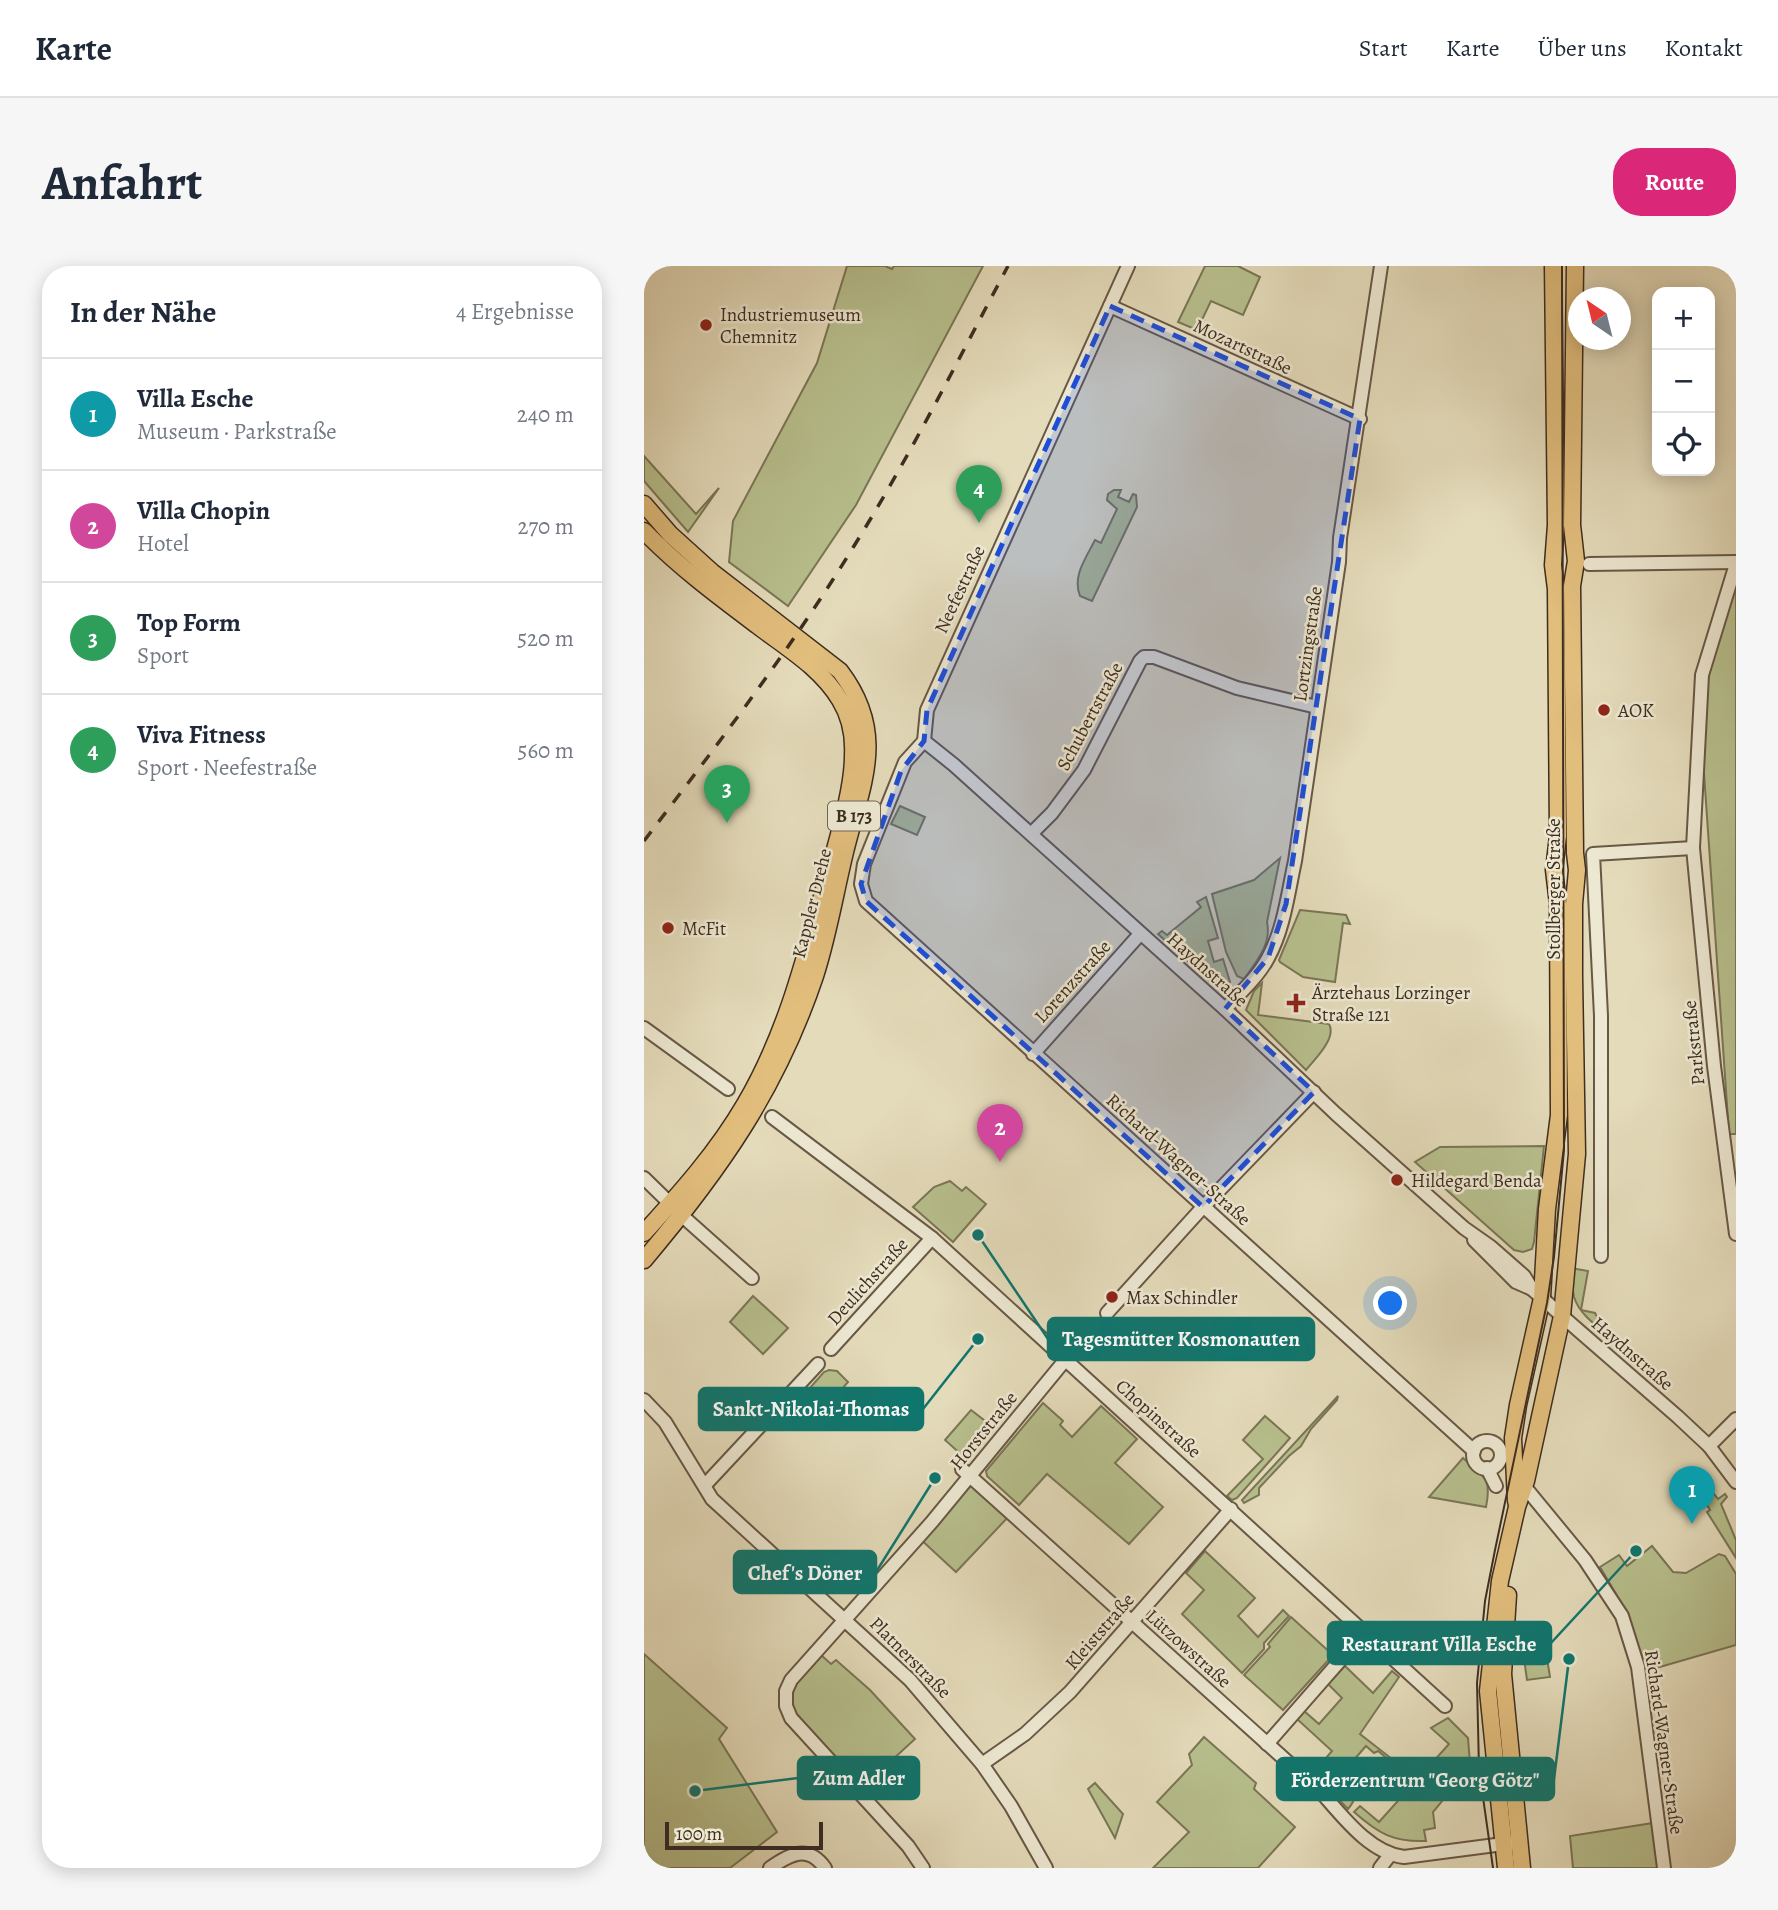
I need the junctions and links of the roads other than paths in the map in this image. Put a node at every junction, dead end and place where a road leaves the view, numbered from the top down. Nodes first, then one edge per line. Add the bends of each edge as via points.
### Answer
1 (1128, 266) edge
2 (1381, 266) edge
3 (1553, 266) edge
4 (1575, 266) edge
5 (1110, 306) junction
6 (1360, 419) junction
7 (644, 504) edge
8 (644, 531) edge
9 (1736, 563) edge
10 (1589, 564) dead end
11 (1317, 707) junction
12 (924, 741) junction
13 (1031, 834) junction
14 (1693, 848) junction
15 (1140, 934) junction
16 (1226, 1009) junction
17 (644, 1028) edge
18 (1033, 1054) junction
19 (728, 1089) dead end
20 (1314, 1092) junction
21 (772, 1118) dead end
22 (644, 1178) edge
23 (1203, 1207) junction
24 (676, 1210) junction
25 (644, 1233) edge
26 (1736, 1234) edge
27 (932, 1238) junction
28 (1601, 1256) dead end
29 (644, 1260) edge
30 (752, 1278) dead end
31 (1537, 1293) junction
32 (1107, 1314) dead end
33 (1562, 1316) junction
34 (831, 1349) dead end
35 (1066, 1359) junction
36 (818, 1364) dead end
37 (644, 1399) edge
38 (1736, 1419) edge
39 (1709, 1446) junction
40 (1474, 1451) junction
41 (1488, 1468) junction
42 (966, 1473) junction
43 (1736, 1482) edge
44 (705, 1485) junction
45 (1496, 1486) dead end
46 (1525, 1487) junction
47 (1517, 1507) junction
48 (1231, 1509) junction
49 (844, 1619) junction
50 (1132, 1623) junction
51 (1365, 1632) junction
52 (1445, 1706) dead end
53 (1267, 1744) junction
54 (982, 1764) junction
55 (1510, 1843) junction
56 (1390, 1855) junction
57 (770, 1868) edge
58 (825, 1868) edge
59 (923, 1868) edge
60 (1046, 1868) edge
61 (1380, 1868) edge
62 (1506, 1868) edge
63 (1522, 1868) edge
64 (1664, 1868) edge

1 - 5 street, Neefestraße
2 - 6 street, Lortzingstraße
3 - 31 main road, Stollberger Straße via 1559,1115
4 - 33 main road, Stollberger Straße via 1572,525 1576,561 1572,599 1577,1153
5 - 6 street, Mozartstraße
5 - 12 street, Neefestraße via 927,710
6 - 11 street, Lortzingstraße
7 - 24 main road, Kappler Drehe / B 173 via 712,572 840,671 857,698 868,734 865,772 815,975 784,1055 736,1142
8 - 24 main road, Kappler Drehe / B 173 via 669,557 818,672 841,701 852,734 849,788 802,971 775,1044 747,1101
9 - 10 street, Parkstraße
9 - 14 street, Parkstraße via 1702,675
11 - 13 street, Schubertstraße via 1237,688 1144,657 1084,771
11 - 16 street, Lortzingstraße via 1295,861 1276,941 1259,971
12 - 13 street, Haydnstraße
12 - 18 street, Richard-Wagner-Straße via 905,762 871,844 864,863 863,893 866,901
13 - 15 street, Haydnstraße
14 - 26 street, Parkstraße
14 - 28 street via 1593,854 1601,1016
15 - 16 street, Haydnstraße
15 - 18 street, Lorenzstraße
16 - 20 street, Haydnstraße
17 - 19 street
18 - 23 street, Richard-Wagner-Straße
20 - 23 street
20 - 31 street, Haydnstraße via 1516,1269
21 - 27 street, Chopinstraße
22 - 24 street
23 - 32 street
23 - 40 street, Richard-Wagner-Straße
24 - 25 main road, B 173
24 - 29 main road, B 173
24 - 30 street
27 - 34 street, Deulichstraße
27 - 35 street, Chopinstraße
31 - 33 street, Haydnstraße
31 - 47 main road, Stollberger Straße via 1513,1438
33 - 39 street, Haydnstraße
33 - 46 main road, Stollberger Straße
35 - 42 street, Horststraße
35 - 48 street, Chopinstraße
36 - 44 street
37 - 44 street, Platnerstraße
38 - 39 street
39 - 43 street
40 - 41 street, Richard-Wagner-Straße via 1475,1461
40 - 41 street via 1483,1442 1497,1446 1500,1459
41 - 45 street, Richard-Wagner-Straße
42 - 49 street, Horststraße
42 - 50 street, Lützowstraße
44 - 49 street, Platnerstraße via 712,1499
46 - 47 main road, Stollberger Straße
46 - 64 street, Richard-Wagner-Straße via 1585,1560 1622,1616 1638,1667
47 - 55 main road, Stollberger Straße via 1500,1581 1488,1691
48 - 50 street, Kleiststraße
48 - 51 street, Chopinstraße
49 - 54 street, Platnerstraße via 910,1680
49 - 59 street, Horststraße via 791,1679 786,1706 800,1731 908,1846
50 - 53 street, Lützowstraße
50 - 54 street, Kleiststraße via 1045,1717
51 - 52 street, Chopinstraße
51 - 53 street
53 - 56 street, Lützowstraße
54 - 60 street, Platnerstraße
55 - 56 street
55 - 62 main road, Stollberger Straße
55 - 63 main road, Stollberger Straße
56 - 61 street
57 - 58 street via 787,1857 807,1853

